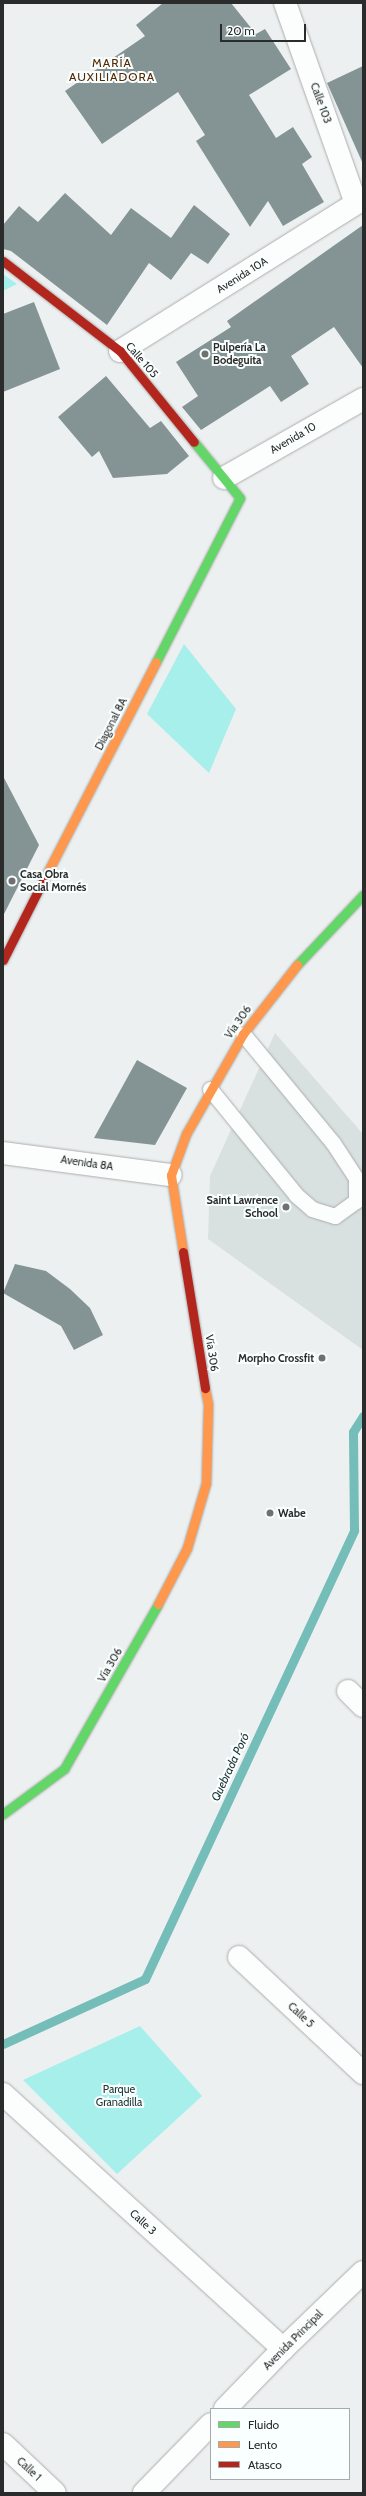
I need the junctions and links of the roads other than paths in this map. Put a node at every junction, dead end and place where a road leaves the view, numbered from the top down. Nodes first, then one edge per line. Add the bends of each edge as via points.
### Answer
1 (285, 3) edge
2 (360, 201) edge
3 (3, 261) edge
4 (120, 351) junction
5 (363, 399) edge
6 (224, 478) junction
7 (240, 498) joint
8 (363, 895) edge
9 (3, 960) edge
10 (243, 1034) junction
11 (210, 1089) junction
12 (3, 1153) edge
13 (171, 1175) junction
14 (3, 1814) edge
15 (239, 1957) dead end
16 (363, 2072) edge
17 (3, 2094) edge
18 (363, 2272) edge
19 (282, 2349) junction
20 (226, 2408) edge
21 (210, 2425) edge
22 (3, 2444) edge
23 (55, 2493) edge
24 (144, 2493) edge

1 - 2 street, Calle 103
2 - 4 street, Avenida 10A
3 - 4 street, Calle 105
4 - 6 street, Calle 105
5 - 6 street, Avenida 10
6 - 7 street, Calle 105
7 - 9 street, Diagonal 8A
8 - 10 street, Vía 306 via 295,967
10 - 11 street, Vía 306
10 - 11 lane via 333,1143 356,1178 356,1201 334,1216 312,1209 296,1195
11 - 13 street, Vía 306 via 186,1134
12 - 13 street, Avenida 8A
13 - 14 street, Vía 306 via 208,1404 206,1483 187,1548 154,1612 64,1769
15 - 16 street, Calle 5
17 - 19 street, Calle 3
18 - 19 street, Avenida Principal
19 - 20 street, Avenida Principal
21 - 24 street
22 - 23 street, Calle 1

